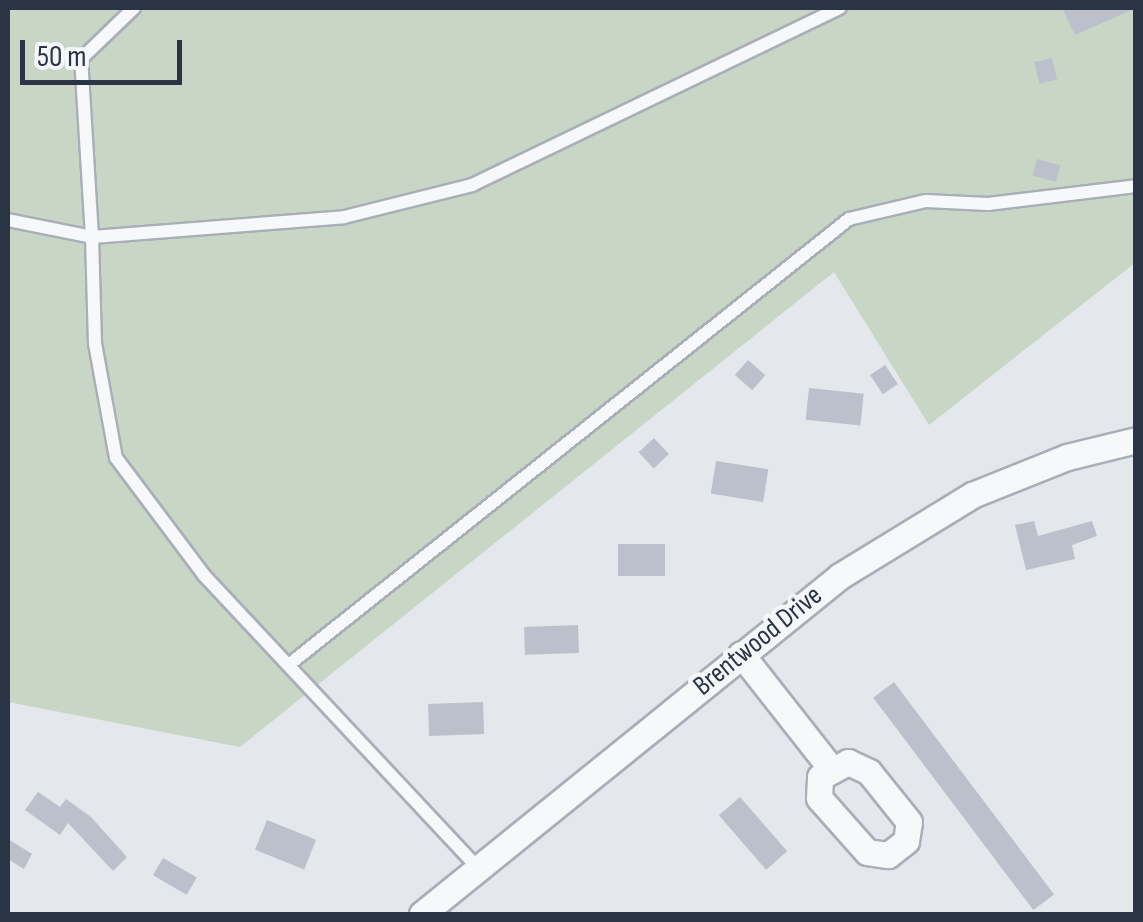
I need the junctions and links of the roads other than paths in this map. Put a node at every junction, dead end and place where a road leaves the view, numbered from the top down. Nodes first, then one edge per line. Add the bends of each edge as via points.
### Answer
1 (134, 8) edge
2 (840, 8) edge
3 (1136, 186) edge
4 (8, 220) edge
5 (92, 237) junction
6 (1136, 440) edge
7 (741, 654) junction
8 (290, 663) junction
9 (830, 767) dead end
10 (478, 868) junction
11 (422, 914) edge

1 - 5 lane via 80,60
2 - 5 lane via 472,185 344,216
3 - 8 lane via 988,204 926,201 849,219
4 - 5 lane
5 - 8 lane via 96,344 116,458 204,575
6 - 7 street, Brentwood Drive via 1066,457 972,495 840,576
7 - 9 street
7 - 10 street, Brentwood Drive
8 - 10 lane
10 - 11 street, Brentwood Drive

